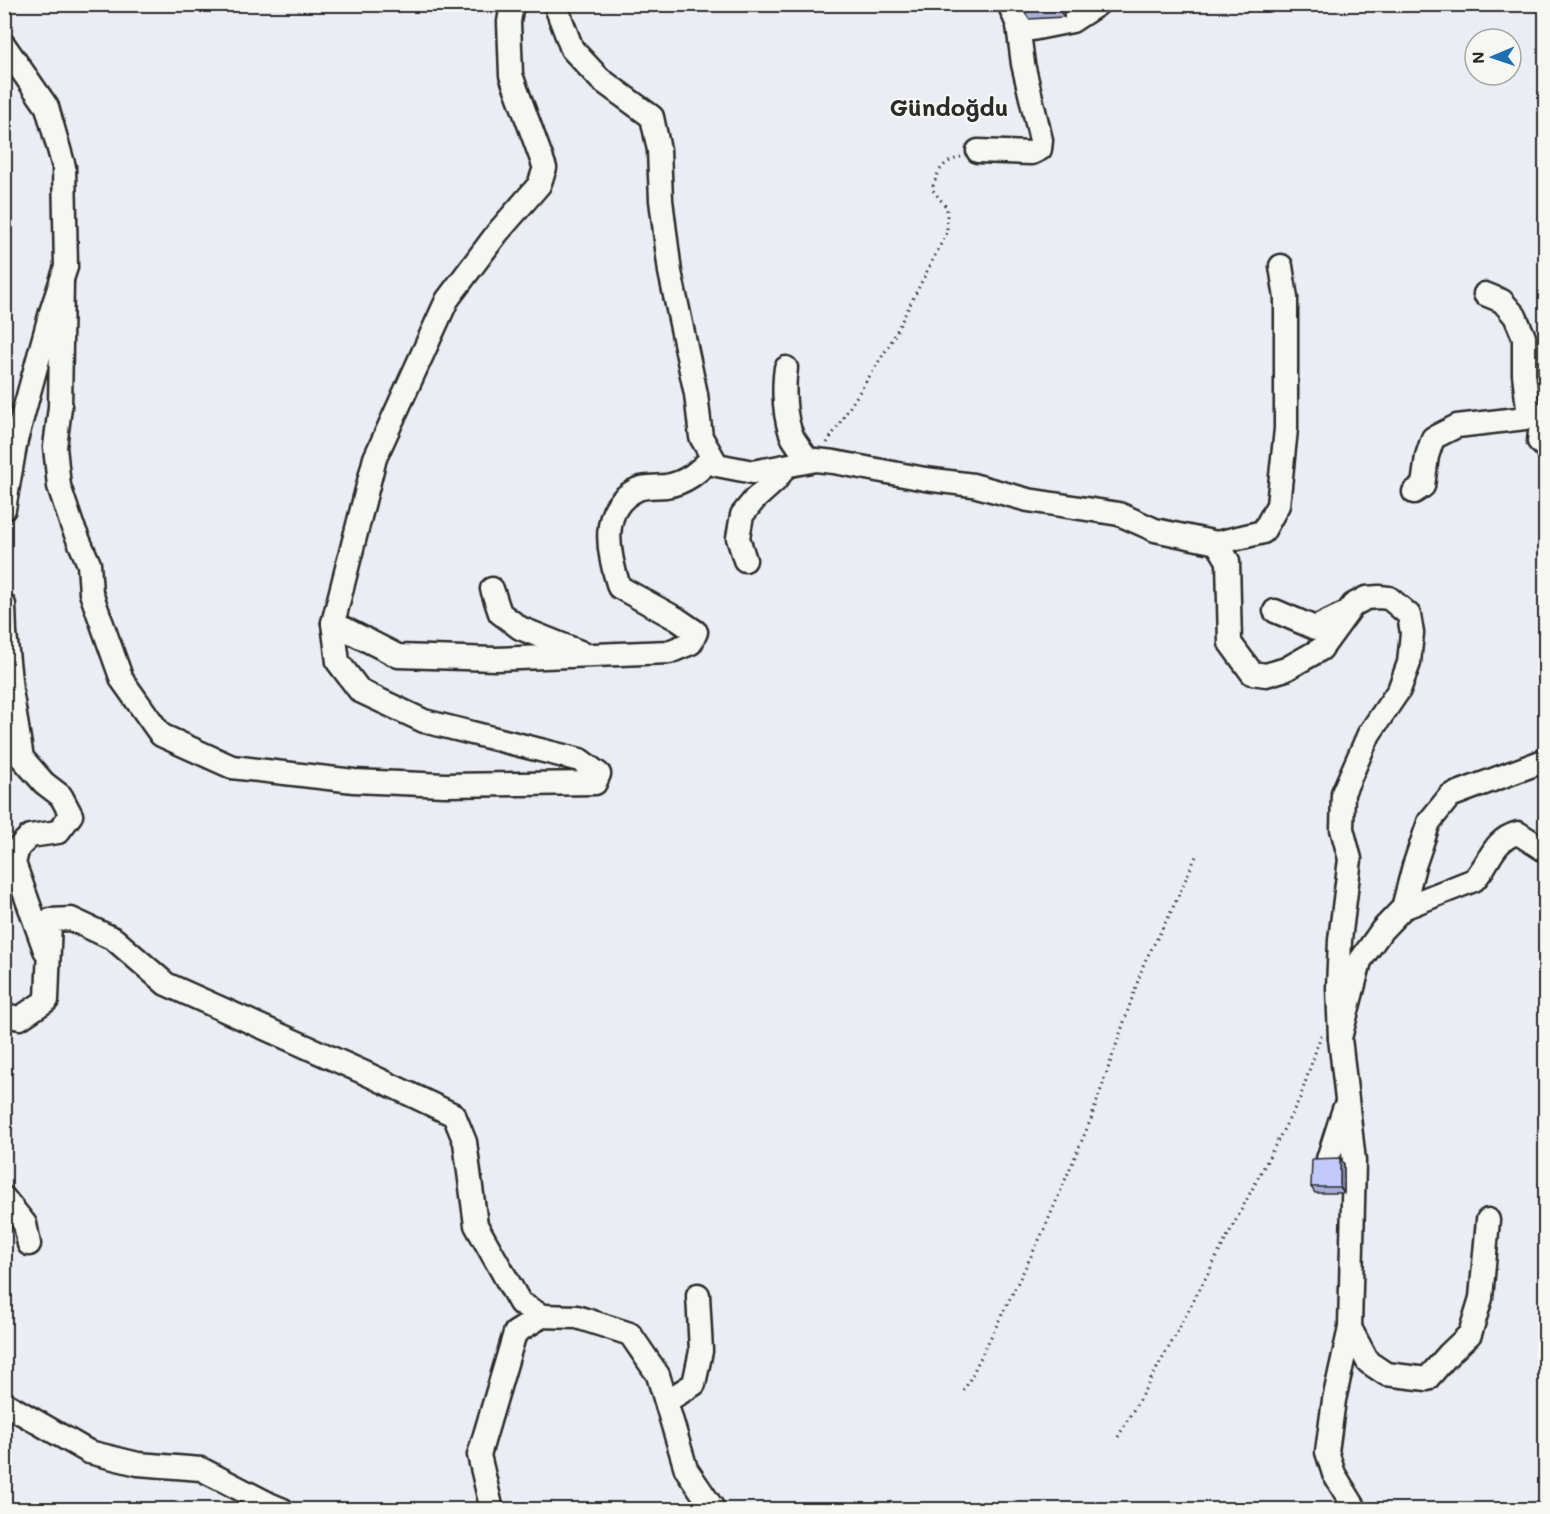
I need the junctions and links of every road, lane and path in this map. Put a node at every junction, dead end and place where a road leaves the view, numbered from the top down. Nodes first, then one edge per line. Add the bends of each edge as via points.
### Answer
1 (512, 4) edge
2 (555, 4) edge
3 (1098, 4) edge
4 (1013, 15) edge
5 (4, 45) edge
6 (978, 151) joint
7 (1281, 266) dead end
8 (62, 281) junction
9 (1485, 294) dead end
10 (786, 368) dead end
11 (1539, 415) edge
12 (1545, 448) edge
13 (712, 458) junction
14 (813, 461) junction
15 (786, 466) junction
16 (1414, 492) dead end
17 (4, 509) edge
18 (1217, 543) junction
19 (746, 560) dead end
20 (492, 589) dead end
21 (4, 605) edge
22 (1275, 611) dead end
23 (1348, 611) junction
24 (333, 623) junction
25 (587, 655) junction
26 (1545, 760) edge
27 (1545, 851) edge
28 (1197, 854) dead end
29 (1403, 908) junction
30 (48, 960) junction
31 (4, 1015) edge
32 (1331, 1037) junction
33 (1347, 1099) junction
34 (1328, 1159) edge
35 (4, 1198) edge
36 (1488, 1220) dead end
37 (29, 1244) dead end
38 (698, 1295) dead end
39 (542, 1316) junction
40 (1350, 1328) junction
41 (964, 1391) dead end
42 (667, 1401) junction
43 (4, 1403) edge
44 (1118, 1437) dead end
45 (284, 1509) edge
46 (492, 1509) edge
47 (714, 1509) edge
48 (1356, 1509) edge

1 - 24 street via 511,75 545,168 539,185 447,300 375,458
2 - 13 street via 572,49 600,79 652,117 659,150 670,272 696,394 701,437
3 - 4 street via 1072,21 1032,29
4 - 6 street via 1040,149 1032,153
5 - 8 street via 47,106 64,167 66,267
6 - 14 path via 949,161 939,169 932,189 947,208 947,232 890,344
7 - 18 street via 1286,298 1286,417 1278,505 1263,532
8 - 17 street via 16,440
8 - 24 street via 60,407 55,447 59,486 89,564 91,593 122,680 161,735 232,767 343,780 445,785 595,783 599,774 580,760 424,721 360,691 338,662
9 - 11 street via 1502,301 1515,316 1524,337 1524,374
10 - 14 street via 785,406 792,436
11 - 12 street via 1539,441
11 - 16 street via 1456,426 1433,438 1423,486
13 - 15 street via 717,465 753,472
13 - 25 street via 693,476 669,486 639,489 617,503 609,526 611,562 619,587 696,632 691,643 669,652
14 - 15 street
14 - 18 street via 973,485 1028,500 1119,514 1155,530
15 - 19 street via 742,514 738,538
18 - 23 street via 1228,561 1230,643 1252,674 1266,675 1286,669 1321,649
20 - 25 street via 500,613 520,628
21 - 30 street via 22,758 61,796 71,815 58,832 30,836 18,848 14,863
22 - 23 street via 1315,628
23 - 32 street via 1366,598 1389,598 1409,615 1412,633 1409,663 1399,690 1369,734 1343,793 1342,829 1350,859
24 - 25 street via 398,656 496,659
26 - 29 street via 1450,796 1429,822
27 - 29 street via 1518,833 1506,836 1474,880
28 - 41 path via 1144,963 1091,1119 1044,1230
29 - 32 street via 1360,961
30 - 31 street via 47,1000 20,1018
30 - 39 street via 50,920 71,919 114,939 166,984 454,1115 465,1142 476,1225 520,1303
32 - 33 street
32 - 44 path
33 - 34 street
33 - 40 street via 1354,1161
35 - 37 street via 25,1224
36 - 40 street via 1481,1298 1470,1334 1427,1379 1386,1374 1368,1362
38 - 42 street via 700,1351 694,1384
39 - 42 street via 577,1317 630,1334 658,1375
39 - 46 street via 515,1333 479,1455
40 - 48 street via 1327,1452 1334,1474
42 - 47 street via 686,1469
43 - 45 street via 89,1452 138,1464 201,1469

